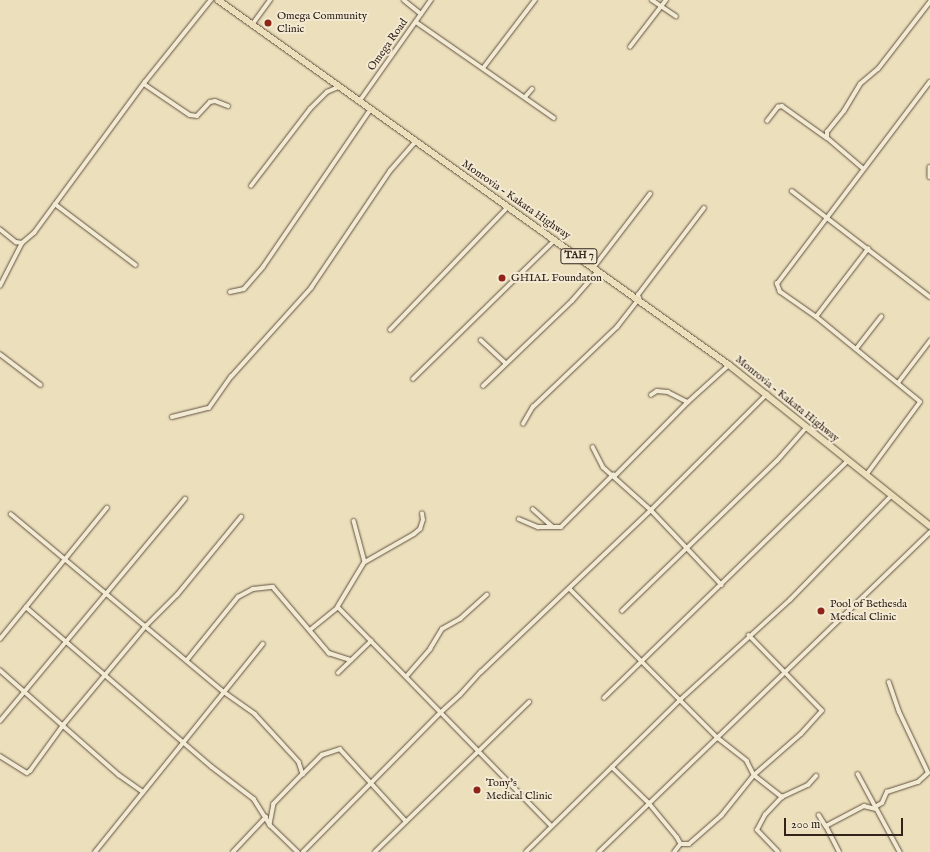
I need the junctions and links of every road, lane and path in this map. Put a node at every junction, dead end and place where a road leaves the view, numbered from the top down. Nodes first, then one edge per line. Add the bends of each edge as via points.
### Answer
1 (211, 0) edge
2 (218, 0) edge
3 (270, 0) edge
4 (404, 0) edge
5 (431, 0) edge
6 (535, 0) edge
7 (652, 0) edge
8 (666, 0) edge
9 (930, 2) edge
10 (661, 6) junction
11 (421, 14) junction
12 (676, 16) dead end
13 (416, 22) junction
14 (252, 25) junction
15 (630, 47) dead end
16 (484, 67) junction
17 (930, 82) edge
18 (144, 84) junction
19 (338, 87) junction
20 (532, 89) dead end
21 (526, 96) junction
22 (359, 102) junction
23 (228, 106) dead end
24 (370, 110) junction
25 (554, 118) dead end
26 (766, 121) dead end
27 (827, 138) junction
28 (414, 143) junction
29 (930, 167) edge
30 (863, 169) junction
31 (930, 177) edge
32 (251, 186) dead end
33 (792, 191) dead end
34 (650, 194) dead end
35 (55, 204) junction
36 (509, 206) junction
37 (704, 208) dead end
38 (827, 219) junction
39 (0, 229) edge
40 (555, 239) junction
41 (22, 243) junction
42 (868, 249) junction
43 (136, 265) dead end
44 (596, 269) junction
45 (0, 286) edge
46 (230, 292) dead end
47 (930, 297) edge
48 (638, 298) junction
49 (816, 317) junction
50 (881, 317) dead end
51 (390, 330) dead end
52 (481, 340) dead end
53 (930, 341) edge
54 (856, 349) junction
55 (0, 354) edge
56 (506, 363) junction
57 (729, 365) junction
58 (413, 379) dead end
59 (898, 383) junction
60 (41, 385) dead end
61 (483, 386) dead end
62 (768, 394) junction
63 (651, 395) dead end
64 (688, 402) junction
65 (172, 417) dead end
66 (523, 424) dead end
67 (806, 428) junction
68 (592, 447) dead end
69 (848, 461) junction
70 (867, 474) junction
71 (614, 476) junction
72 (892, 495) junction
73 (185, 499) dead end
74 (107, 508) dead end
75 (533, 509) dead end
76 (651, 510) junction
77 (11, 514) dead end
78 (422, 514) dead end
79 (241, 517) dead end
80 (519, 519) dead end
81 (354, 521) dead end
82 (552, 526) junction
83 (930, 526) edge
84 (930, 532) edge
85 (686, 550) junction
86 (66, 560) junction
87 (365, 562) junction
88 (722, 585) junction
89 (570, 589) junction
90 (108, 594) junction
91 (487, 595) dead end
92 (26, 607) junction
93 (338, 607) junction
94 (622, 611) dead end
95 (146, 626) junction
96 (310, 630) junction
97 (749, 636) junction
98 (0, 639) edge
99 (371, 641) junction
100 (66, 642) junction
101 (263, 644) dead end
102 (187, 660) junction
103 (351, 660) junction
104 (642, 663) junction
105 (0, 670) edge
106 (338, 672) dead end
107 (786, 673) junction
108 (105, 676) junction
109 (406, 677) junction
110 (889, 683) dead end
111 (24, 692) junction
112 (224, 692) junction
113 (604, 698) dead end
114 (680, 700) junction
115 (529, 702) dead end
116 (440, 713) junction
117 (0, 721) edge
118 (64, 724) junction
119 (718, 738) junction
120 (184, 742) junction
121 (478, 750) junction
122 (0, 756) edge
123 (612, 767) junction
124 (929, 773) edge
125 (303, 774) junction
126 (858, 774) dead end
127 (754, 775) junction
128 (816, 776) dead end
129 (372, 782) junction
130 (143, 792) junction
131 (782, 797) junction
132 (649, 803) junction
133 (876, 808) junction
134 (819, 815) dead end
135 (266, 817) junction
136 (406, 821) junction
137 (270, 825) junction
138 (551, 825) junction
139 (826, 826) junction
140 (680, 844) junction
141 (95, 852) edge
142 (233, 852) edge
143 (298, 852) edge
144 (303, 852) edge
145 (375, 852) edge
146 (526, 852) edge
147 (599, 852) edge
148 (675, 852) edge
149 (778, 852) edge
150 (839, 852) edge
151 (900, 852) edge

1 - 18 street
2 - 14 highway, Monrovia - Kakata Highway / TAH 7
3 - 14 street
4 - 11 street
5 - 11 street, Omega Road
6 - 16 street
7 - 10 street
8 - 10 street
9 - 27 street via 878,69 860,84 844,111 830,126
10 - 12 street
10 - 15 street
11 - 13 street, Omega Road
13 - 16 street
13 - 22 street, Omega Road
14 - 19 highway, Monrovia - Kakata Highway / TAH 7
16 - 21 street
17 - 30 street
18 - 23 street via 190,115 197,116 210,102 215,101
18 - 35 street
19 - 22 highway, Monrovia - Kakata Highway / TAH 7
19 - 32 street via 327,92 310,109
20 - 21 street
21 - 25 street
22 - 24 highway, Monrovia - Kakata Highway / TAH 7
24 - 28 highway, Monrovia - Kakata Highway / TAH 7
24 - 46 street via 262,267 244,289
26 - 27 street via 778,107 782,106
27 - 30 street
28 - 36 highway, Monrovia - Kakata Highway / TAH 7
28 - 65 street via 390,171 311,288 231,377 209,408
29 - 31 street
30 - 38 street
33 - 38 street
34 - 44 street
35 - 41 street via 34,233
35 - 43 street
36 - 40 highway, Monrovia - Kakata Highway / TAH 7
36 - 51 street
37 - 48 street
38 - 42 street
38 - 49 street via 777,284 780,292
39 - 41 street via 16,242
40 - 44 highway, Monrovia - Kakata Highway / TAH 7
40 - 58 street
41 - 45 street
42 - 47 street
42 - 49 street
44 - 48 highway, Monrovia - Kakata Highway / TAH 7
44 - 56 street via 572,301
48 - 57 highway, Monrovia - Kakata Highway / TAH 7
48 - 66 street via 617,327 533,407
49 - 54 street
50 - 54 street
52 - 56 street
53 - 59 street
54 - 59 street
55 - 60 street
56 - 61 street
57 - 62 highway, Monrovia - Kakata Highway / TAH 7
57 - 64 street
59 - 70 street via 921,404
62 - 67 highway, Monrovia - Kakata Highway / TAH 7
62 - 76 street
63 - 64 street via 657,391 668,392
64 - 71 street
67 - 69 highway, Monrovia - Kakata Highway / TAH 7
67 - 85 street
68 - 71 street via 603,467
69 - 70 highway, Monrovia - Kakata Highway / TAH 7
69 - 88 street
70 - 72 highway, Monrovia - Kakata Highway / TAH 7
71 - 76 street
71 - 82 street via 580,506 567,523 561,527
72 - 83 highway, Monrovia - Kakata Highway / TAH 7
72 - 97 street via 790,600
73 - 90 street
74 - 86 street
75 - 82 street
76 - 85 street
76 - 89 street
77 - 86 street
78 - 87 street via 420,529
79 - 95 street via 177,595
80 - 82 street via 538,527
81 - 87 street
84 - 107 street
85 - 88 street
85 - 94 street
86 - 90 street
86 - 92 street
87 - 93 street
88 - 104 street
89 - 104 street
89 - 116 street
90 - 95 street
90 - 100 street
91 - 109 street via 460,619 442,629 430,650
92 - 98 street
92 - 100 street
93 - 96 street
93 - 99 street
95 - 102 street
95 - 108 street
96 - 102 street via 273,588 253,589 238,597
96 - 103 street via 329,653
97 - 107 street
97 - 114 street
99 - 103 street
99 - 109 street
100 - 108 street
100 - 111 street
101 - 112 street
102 - 112 street
103 - 106 street
104 - 113 street
104 - 114 street
105 - 111 street
107 - 119 street
107 - 127 street via 822,711 801,734
108 - 118 street
108 - 120 street
109 - 116 street
110 - 124 street via 899,712
111 - 117 street
111 - 118 street
112 - 120 street
112 - 125 street via 255,714 299,762
114 - 119 street
114 - 123 street
115 - 121 street
116 - 121 street
116 - 129 street
118 - 122 street via 27,773
118 - 130 street via 119,775
119 - 127 street via 747,761
119 - 132 street
120 - 130 street
120 - 135 street via 254,799
121 - 136 street
121 - 138 street
123 - 132 street
123 - 138 street
124 - 133 street via 918,782 886,792 882,803
125 - 129 street via 322,754 336,749 349,756
125 - 137 street via 274,804
126 - 133 street
127 - 131 street
127 - 140 street via 721,816 689,844
128 - 131 street via 808,785
129 - 136 street
129 - 144 street
130 - 141 street
131 - 149 street via 765,815 757,830
132 - 140 street
132 - 147 street
133 - 139 street via 864,806
133 - 151 street
134 - 139 street
135 - 137 street
135 - 142 street
136 - 145 street
137 - 143 street
138 - 146 street
139 - 150 street
140 - 148 street

